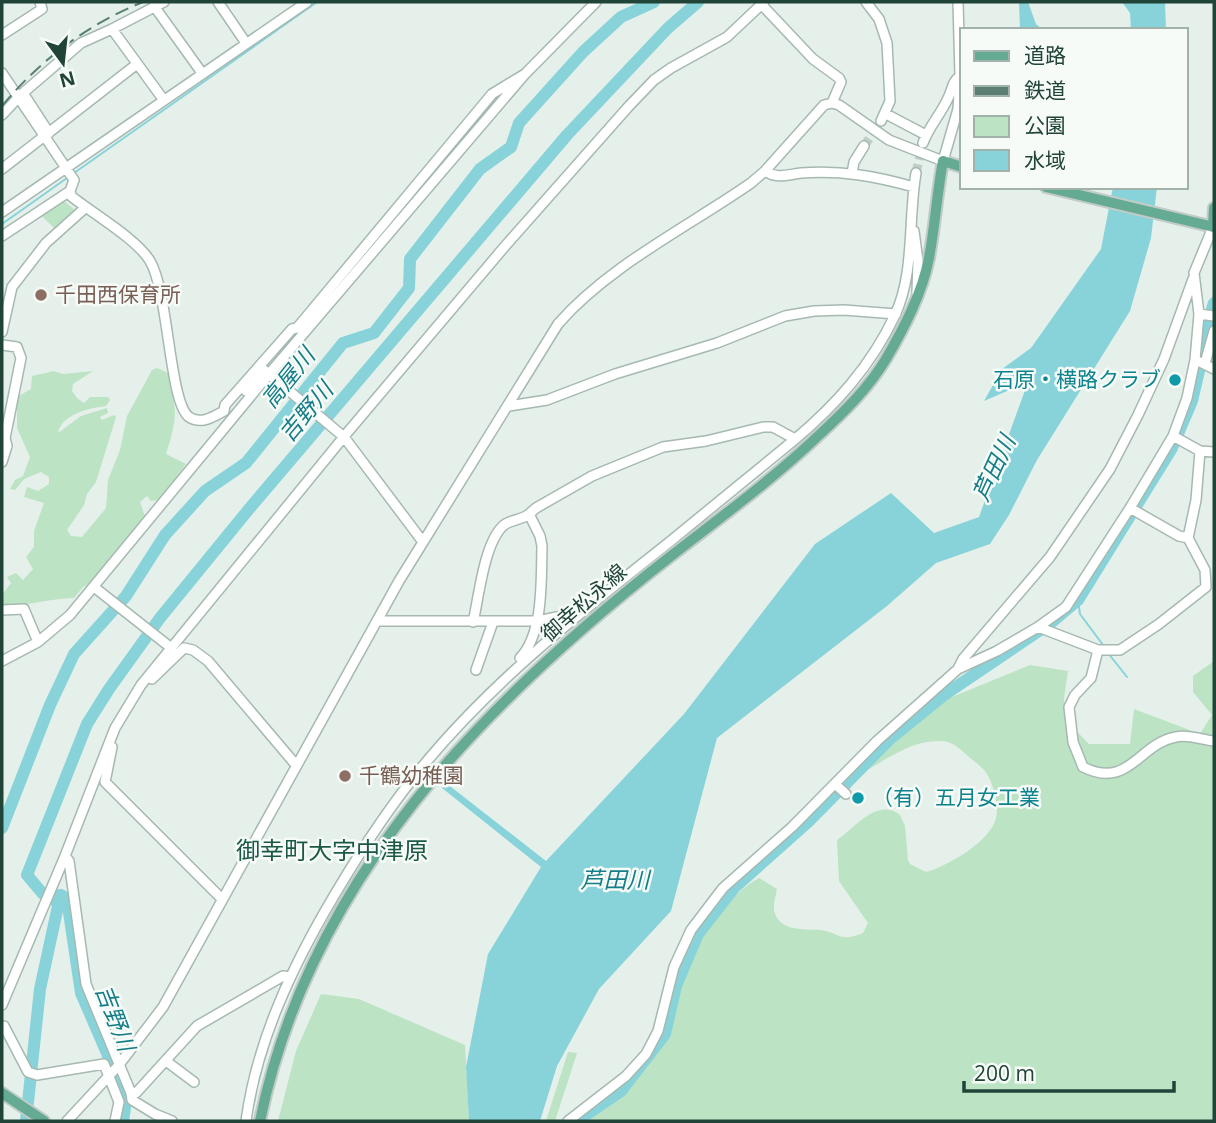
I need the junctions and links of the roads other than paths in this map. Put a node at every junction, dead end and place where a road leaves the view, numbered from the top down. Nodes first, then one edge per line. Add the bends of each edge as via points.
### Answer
1 (40, 2) edge
2 (218, 2) edge
3 (307, 2) edge
4 (596, 2) edge
5 (866, 2) edge
6 (958, 2) edge
7 (159, 4) edge
8 (763, 4) edge
9 (112, 29) junction
10 (2, 35) edge
11 (246, 43) junction
12 (136, 64) junction
13 (2, 73) edge
14 (202, 73) junction
15 (525, 74) junction
16 (960, 76) junction
17 (18, 99) junction
18 (163, 99) junction
19 (832, 103) junction
20 (2, 115) edge
21 (46, 135) junction
22 (864, 146) tunnel mouth
23 (943, 161) junction
24 (960, 166) edge
25 (2, 169) edge
26 (765, 171) junction
27 (70, 173) junction
28 (852, 173) junction
29 (916, 173) tunnel mouth
30 (914, 187) junction
31 (1054, 189) edge
32 (70, 191) junction
33 (85, 208) junction
34 (1214, 208) edge
35 (2, 212) edge
36 (911, 223) junction
37 (1214, 227) edge
38 (2, 236) edge
39 (1193, 279) junction
40 (6, 299) edge
41 (916, 299) junction
42 (896, 314) junction
43 (1199, 314) junction
44 (1214, 316) edge
45 (297, 328) junction
46 (1214, 331) edge
47 (2, 332) edge
48 (2, 345) edge
49 (1195, 360) junction
50 (1205, 363) junction
51 (1214, 369) edge
52 (267, 372) junction
53 (509, 406) junction
54 (224, 411) junction
55 (846, 411) junction
56 (344, 437) junction
57 (797, 437) junction
58 (1176, 437) junction
59 (3, 438) edge
60 (1200, 451) junction
61 (1214, 453) edge
62 (2, 462) edge
63 (1130, 508) junction
64 (529, 514) junction
65 (1188, 538) junction
66 (423, 542) junction
67 (93, 587) junction
68 (592, 603) junction
69 (2, 610) edge
70 (377, 621) junction
71 (493, 621) junction
72 (537, 621) junction
73 (473, 622) junction
74 (1038, 627) junction
75 (38, 642) junction
76 (170, 648) junction
77 (1104, 650) junction
78 (2, 661) edge
79 (958, 669) junction
80 (476, 670) dead end
81 (514, 670) junction
82 (141, 685) junction
83 (114, 728) junction
84 (1214, 741) edge
85 (296, 765) junction
86 (835, 784) junction
87 (846, 794) dead end
88 (65, 856) junction
89 (222, 899) junction
90 (290, 977) junction
91 (2, 1005) edge
92 (2, 1028) edge
93 (166, 1061) junction
94 (118, 1066) junction
95 (109, 1076) junction
96 (194, 1082) dead end
97 (2, 1093) edge
98 (131, 1093) junction
99 (44, 1121) edge
100 (67, 1121) edge
101 (115, 1121) edge
102 (172, 1121) edge
103 (246, 1121) edge
104 (260, 1121) edge
105 (568, 1121) edge

1 - 10 street via 42,9
2 - 11 street
3 - 11 street
4 - 15 street
5 - 16 street via 886,33 890,101 884,118 925,139 953,81
6 - 16 street
7 - 9 street
7 - 14 street
8 - 19 street via 813,59 839,78
8 - 56 street via 727,37 654,80
9 - 12 street
9 - 21 street via 81,43 23,93
11 - 14 street
12 - 18 street
12 - 21 street
13 - 17 street
14 - 18 street
15 - 45 street via 492,94
15 - 52 street
16 - 23 street via 958,109
17 - 20 street
17 - 21 street
18 - 27 street
19 - 23 street via 890,141
19 - 26 street via 824,105
21 - 25 street
21 - 27 street
22 - 28 street
23 - 24 main road
23 - 41 main road, 御幸松永線 via 928,259
26 - 28 street via 778,177
26 - 53 street via 573,306 548,338
27 - 32 street
27 - 35 street
28 - 30 street
29 - 30 street
30 - 36 street
31 - 37 main road
32 - 33 street
32 - 38 street
33 - 40 street via 46,243
33 - 54 street via 140,248 149,260 161,287 175,382 185,413 198,420
34 - 37 main road
36 - 41 street via 918,261
36 - 42 street
37 - 39 street
39 - 43 street
39 - 79 street via 1164,359 1110,469 1050,557
40 - 47 street
41 - 55 main road, 御幸松永線 via 885,361
42 - 53 street via 844,310 785,316 547,401
42 - 57 street via 861,372 836,403
43 - 44 street
43 - 49 street
45 - 52 street
45 - 54 street
46 - 50 street
48 - 59 street via 17,347 21,358
49 - 50 street
49 - 58 street
50 - 51 street
52 - 54 street
52 - 56 street
52 - 67 street
53 - 66 street
55 - 57 street
55 - 104 main road, 御幸松永線 via 542,664 423,789 350,893 321,947 276,1053
56 - 66 street
56 - 76 street
57 - 64 street via 763,427 663,447 592,476
57 - 68 street
58 - 60 street
58 - 63 street
59 - 62 street via 7,446
60 - 61 street
60 - 65 street
63 - 65 street
63 - 74 street via 1066,607
64 - 72 street via 542,546
64 - 73 street via 505,524 495,537
65 - 77 street via 1205,570 1206,587 1128,646
66 - 70 street
67 - 75 street via 71,615
67 - 76 street
68 - 72 street via 567,615
68 - 81 street
69 - 75 street via 24,609
70 - 73 street
70 - 85 street
71 - 72 street
71 - 73 street
71 - 80 street
72 - 81 street via 530,648
74 - 77 street
74 - 79 street
75 - 78 street
76 - 82 street
77 - 84 street via 1091,678 1069,706 1073,742 1083,767 1107,775 1178,736
79 - 86 street
81 - 90 street via 415,776 359,853
82 - 83 street
82 - 85 street via 184,648 193,650 208,661
83 - 88 street
83 - 89 street via 104,782
85 - 89 street
86 - 87 street
86 - 105 street via 723,888 691,930 646,1054 626,1076
88 - 91 street
88 - 94 street via 86,984
89 - 94 street via 163,1007
90 - 93 street via 283,976 197,1026
90 - 103 street via 268,1029
92 - 95 street via 32,1074 104,1064
93 - 96 street
93 - 98 street
94 - 95 street
94 - 98 street
95 - 100 street
95 - 101 street via 119,1102
97 - 99 main road
98 - 102 street via 132,1100

